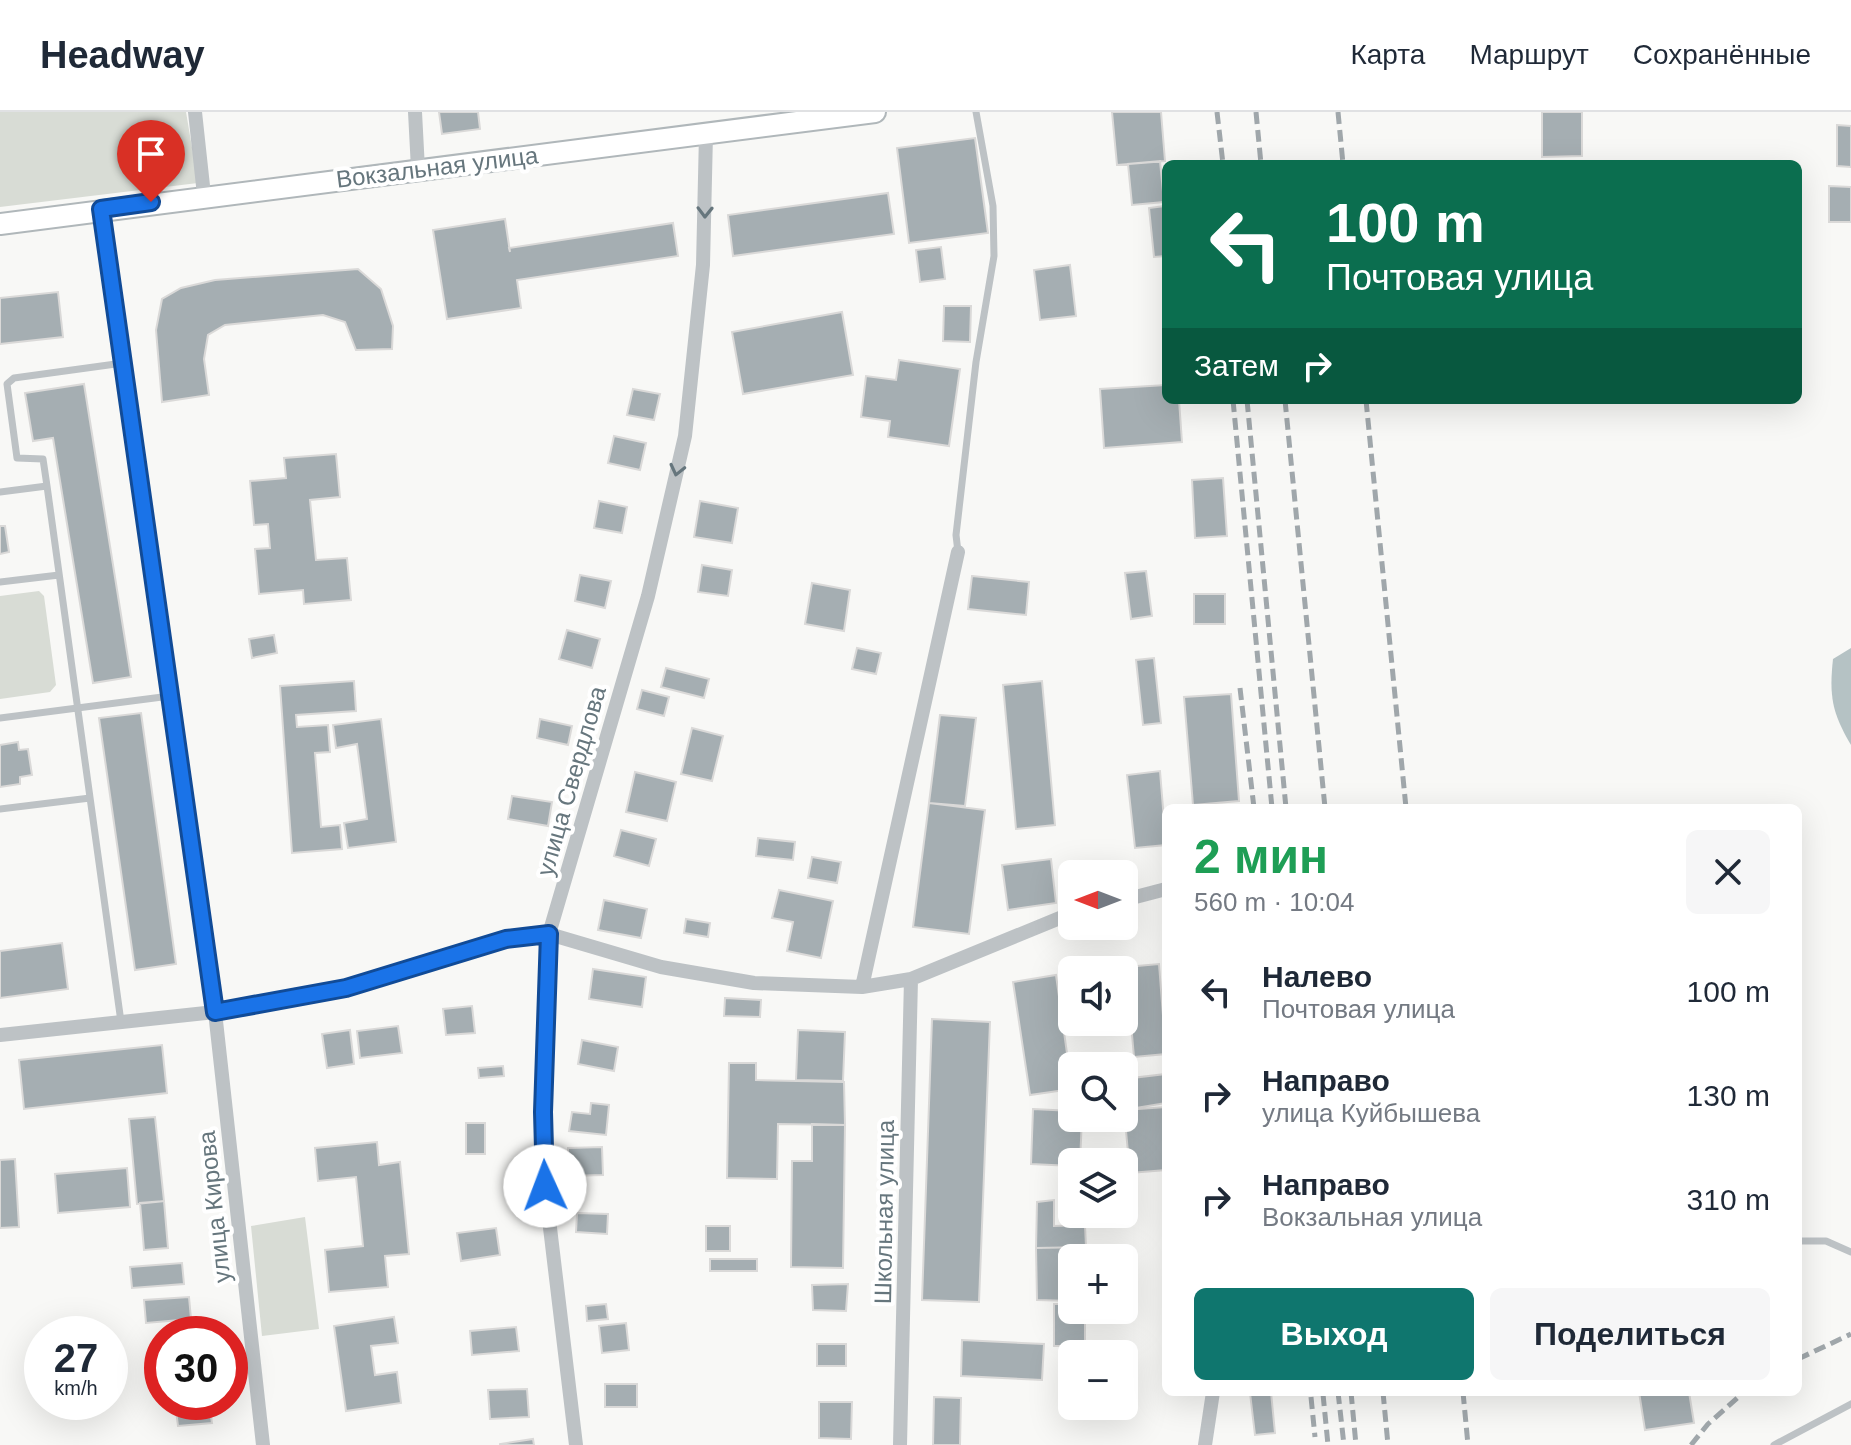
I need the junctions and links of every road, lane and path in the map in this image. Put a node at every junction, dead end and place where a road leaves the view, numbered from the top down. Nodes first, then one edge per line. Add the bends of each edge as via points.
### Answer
1 (195, 112) edge
2 (415, 112) edge
3 (875, 112) edge
4 (976, 112) edge
5 (706, 134) junction
6 (418, 169) junction
7 (204, 195) junction
8 (101, 209) junction
9 (0, 224) edge
10 (123, 363) junction
11 (47, 486) junction
12 (0, 492) edge
13 (958, 552) joint
14 (59, 575) junction
15 (0, 582) edge
16 (170, 696) junction
17 (78, 708) junction
18 (0, 718) edge
19 (90, 798) junction
20 (0, 809) edge
21 (1162, 890) edge
22 (1138, 896) edge
23 (1058, 919) edge
24 (549, 934) junction
25 (911, 979) junction
26 (862, 987) junction
27 (215, 1012) junction
28 (121, 1022) junction
29 (0, 1035) edge
30 (1802, 1241) edge
31 (1851, 1252) edge
32 (1212, 1396) edge
33 (1851, 1404) edge
34 (263, 1445) edge
35 (576, 1445) edge
36 (900, 1445) edge
37 (1205, 1445) edge
38 (1774, 1445) edge

1 - 7 street
2 - 6 street
3 - 5 street, Вокзальная улица
4 - 13 lane via 993,206 994,256 976,362
5 - 6 street, Вокзальная улица
5 -> 24 street, улица Свердлова via 703,265 685,436 648,596
6 - 7 street, Вокзальная улица
7 - 8 street, Вокзальная улица
8 - 9 street, Вокзальная улица
8 - 10 street, улица Кирова
10 - 11 lane via 14,378 7,384 17,458 43,459
10 - 16 street, улица Кирова
11 - 12 lane
11 - 14 lane
13 - 26 street
14 - 15 lane
14 - 17 lane
16 - 17 lane
16 - 27 street, улица Кирова
17 - 18 lane
17 - 19 lane
19 - 20 lane
19 - 28 lane
21 - 22 street
23 - 25 street
24 - 26 street via 661,967 754,983
24 - 27 street via 506,939 346,988
24 - 35 street, улица Свердлова via 545,1186
25 - 26 street
25 - 36 street, Школьная улица
27 - 28 street
27 - 34 street, улица Кирова
28 - 29 street
30 - 31 lane via 1826,1241
32 - 37 street
33 - 38 lane

